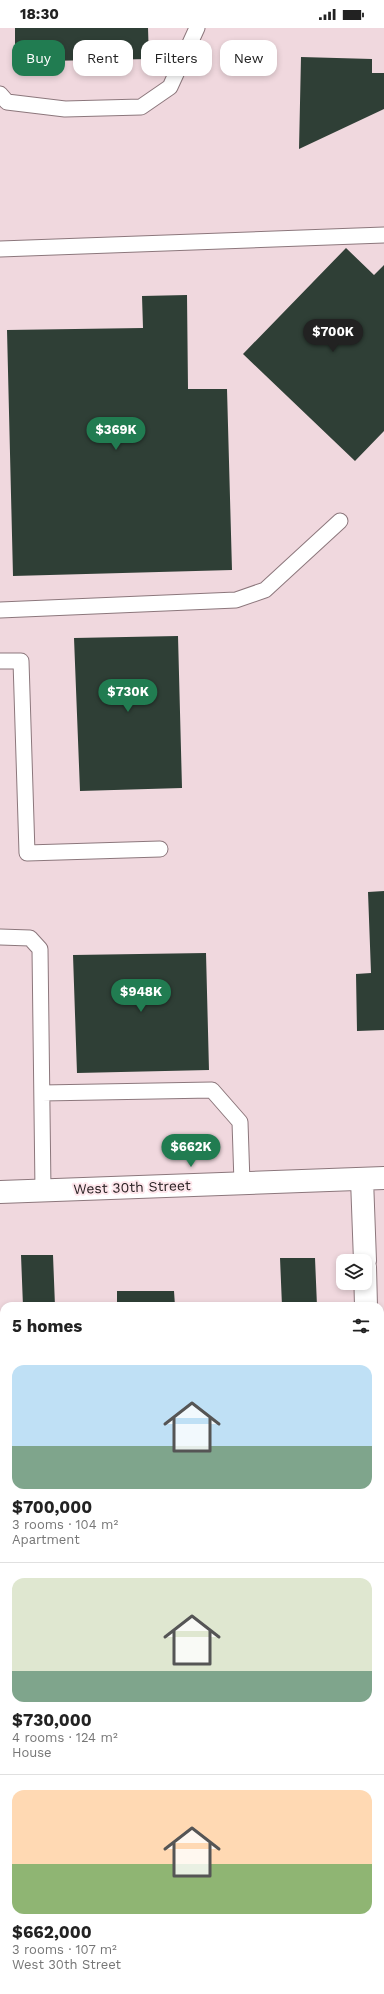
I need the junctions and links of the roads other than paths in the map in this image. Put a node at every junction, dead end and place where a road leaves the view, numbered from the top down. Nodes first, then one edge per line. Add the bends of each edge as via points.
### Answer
1 (197, 28) edge
2 (0, 94) edge
3 (384, 235) edge
4 (0, 249) edge
5 (340, 521) dead end
6 (0, 610) edge
7 (0, 661) edge
8 (160, 849) dead end
9 (0, 937) edge
10 (42, 1093) junction
11 (384, 1178) edge
12 (362, 1179) junction
13 (242, 1183) junction
14 (43, 1190) junction
15 (0, 1192) edge
16 (365, 1254) edge
17 (366, 1290) edge
18 (366, 1302) edge

1 - 2 lane via 170,86 141,107 65,109 7,102
3 - 4 lane
5 - 6 lane via 265,590 236,600
7 - 8 lane via 21,661 27,853
9 - 10 lane via 30,938 40,949
10 - 13 lane via 212,1090 240,1122
10 - 14 lane
11 - 12 street, West 30th Street
12 - 13 street, West 30th Street
12 - 16 street
13 - 14 street, West 30th Street
14 - 15 street, West 30th Street
17 - 18 street

